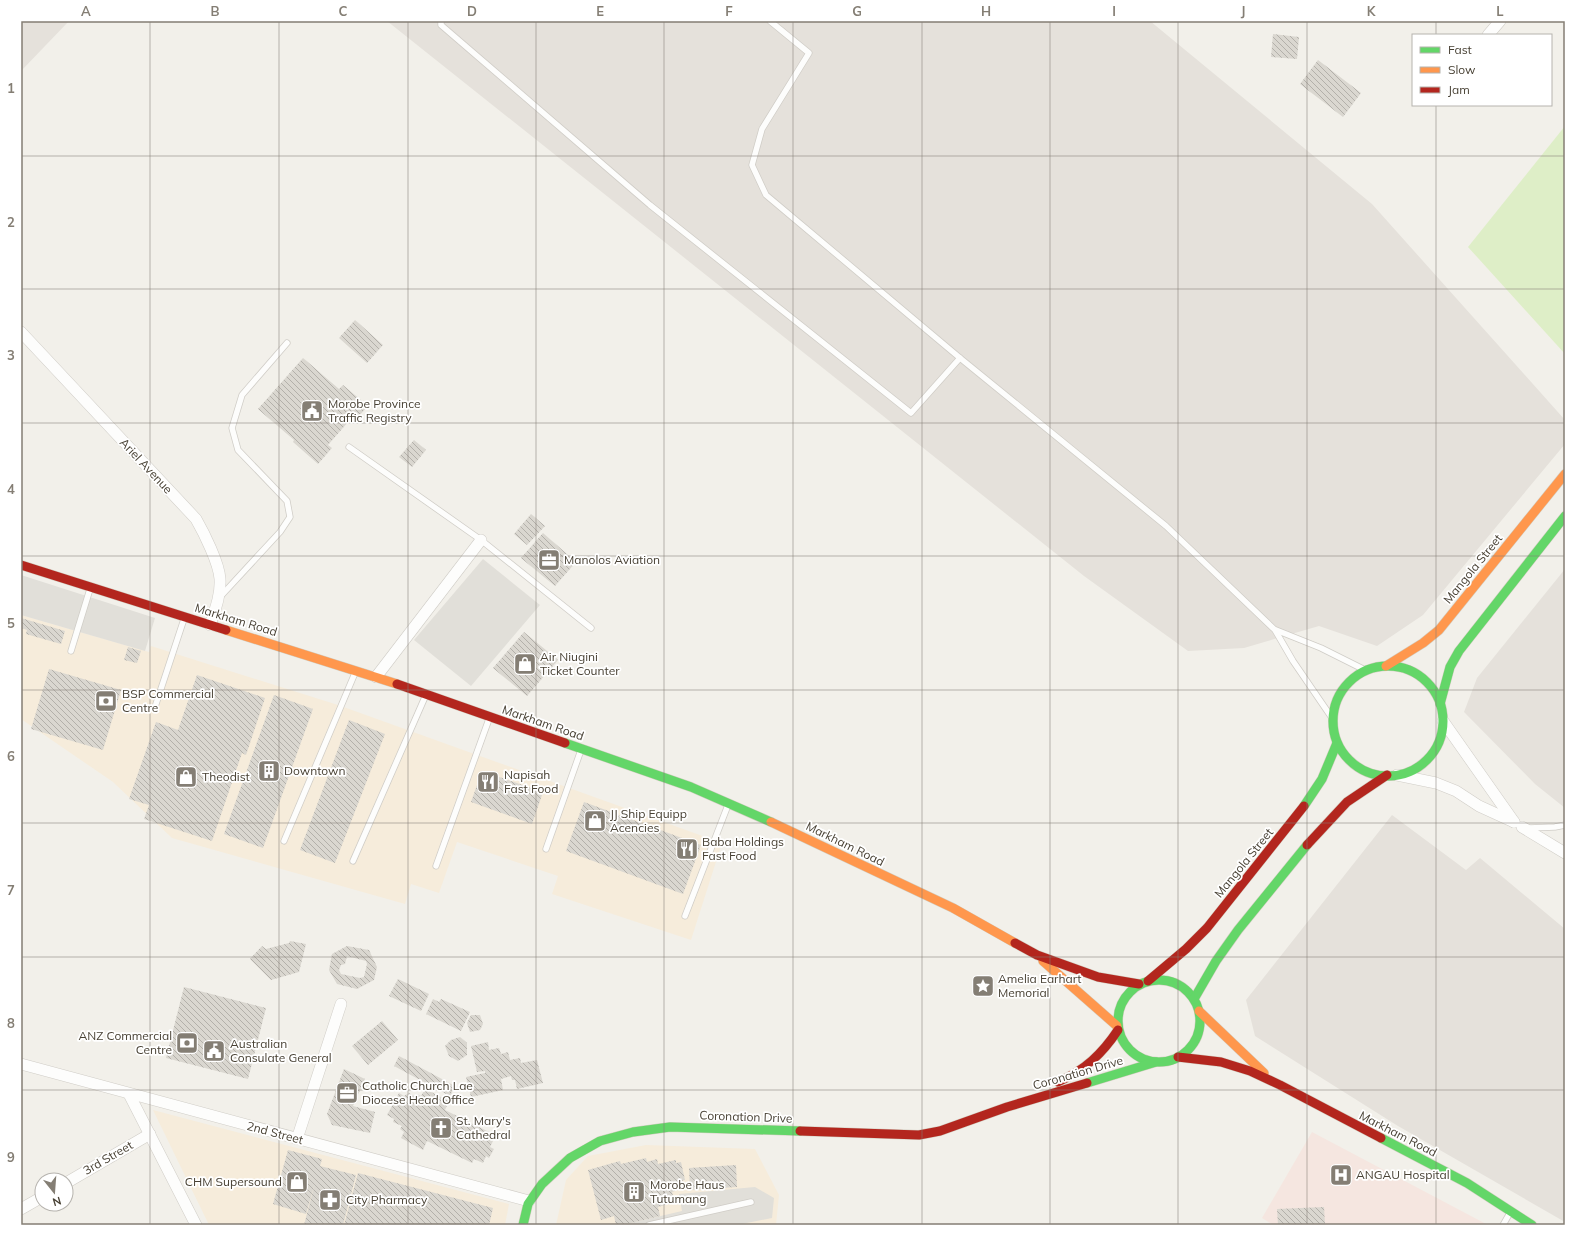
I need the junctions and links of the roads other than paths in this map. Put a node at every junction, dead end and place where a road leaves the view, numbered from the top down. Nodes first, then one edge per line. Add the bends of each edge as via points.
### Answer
1 (441, 21) edge
2 (770, 21) edge
3 (1500, 21) edge
4 (1489, 34) edge
5 (21, 332) edge
6 (287, 343) dead end
7 (960, 358) junction
8 (349, 447) dead end
9 (1565, 474) edge
10 (1565, 516) edge
11 (481, 540) junction
12 (21, 565) edge
13 (90, 587) junction
14 (219, 598) junction
15 (184, 617) junction
16 (210, 625) junction
17 (591, 628) dead end
18 (1275, 630) junction
19 (71, 651) dead end
20 (1386, 666) junction
21 (1365, 670) junction
22 (356, 671) junction
23 (376, 677) junction
24 (425, 694) junction
25 (1440, 704) junction
26 (155, 708) dead end
27 (490, 717) junction
28 (1332, 718) junction
29 (1443, 720) junction
30 (1337, 743) junction
31 (581, 749) junction
32 (1392, 775) junction
33 (729, 803) junction
34 (1518, 824) junction
35 (1565, 824) edge
36 (284, 841) dead end
37 (546, 849) dead end
38 (1565, 853) edge
39 (353, 861) dead end
40 (436, 866) dead end
41 (685, 916) dead end
42 (1037, 955) junction
43 (1143, 983) junction
44 (1194, 999) junction
45 (341, 1004) dead end
46 (1199, 1010) junction
47 (1118, 1028) junction
48 (1178, 1057) junction
49 (1156, 1062) junction
50 (21, 1064) edge
51 (1271, 1080) junction
52 (129, 1094) junction
53 (1007, 1107) junction
54 (150, 1134) junction
55 (297, 1139) junction
56 (74, 1178) edge
57 (528, 1201) junction
58 (34, 1202) edge
59 (752, 1202) dead end
60 (21, 1209) edge
61 (1511, 1210) junction
62 (196, 1225) edge
63 (523, 1225) edge
64 (649, 1225) edge
65 (1503, 1225) edge
66 (1532, 1225) edge

1 - 7 lane via 441,25 650,205 911,414
2 - 7 lane via 809,53 762,129 752,165 766,195
3 - 4 street
5 - 14 street, Ariel Avenue via 196,519 211,550 220,578
6 - 14 lane via 242,395 232,428 238,450 287,501 290,517 280,532
7 - 18 lane via 1166,526
8 - 11 lane
9 - 20 main road, Mangola Street via 1439,630
10 - 25 main road via 1459,651 1450,667
11 - 17 lane
11 - 23 street
12 - 13 main road, Markham Road
13 - 15 main road, Markham Road
13 - 19 lane
14 - 16 street, Ariel Avenue
15 - 16 main road, Markham Road
15 - 26 lane
16 - 22 main road, Markham Road
18 - 21 lane via 1322,648
18 - 28 lane
20 - 21 main road
20 - 25 main road via 1401,667 1426,680
21 - 28 main road via 1342,690 1335,703
22 - 23 main road, Markham Road
22 - 36 lane
23 - 24 main road, Markham Road
24 - 27 main road, Markham Road
24 - 39 lane
25 - 29 main road
27 - 31 main road, Markham Road
27 - 40 lane
28 - 30 main road
29 - 32 main road via 1441,735 1434,750 1424,761 1412,770
29 - 34 street
30 - 32 main road via 1357,767 1371,773
30 - 43 main road, Mangola Street via 1322,779 1294,820 1207,928 1186,949
31 - 33 main road, Markham Road via 691,787
31 - 37 lane
32 - 34 street via 1436,783
32 - 44 main road via 1347,802 1310,841 1238,930
33 - 41 lane
33 - 42 main road, Markham Road via 953,908
34 - 35 lane via 1540,829
34 - 38 street
42 - 43 main road, Markham Road via 1098,977
42 - 47 main road, Markham Road
43 - 44 main road via 1158,979 1179,984
43 - 47 main road via 1129,992 1122,1002 1118,1013
44 - 46 main road
45 - 55 street
46 - 48 main road via 1199,1032 1188,1051
46 - 51 main road, Markham Road via 1214,1028
47 - 49 main road via 1123,1042 1132,1053
47 - 53 main road, Coronation Drive via 1102,1054 1088,1067
48 - 49 main road
48 - 51 main road, Markham Road via 1213,1060
49 - 53 main road, Coronation Drive
50 - 52 street, 2nd Street
51 - 61 main road, Markham Road via 1430,1163
52 - 54 street
52 - 55 street, 2nd Street
53 - 57 main road, Coronation Drive via 940,1131 912,1136 696,1127 639,1130 583,1148 555,1169
54 - 56 street, 3rd Street
54 - 62 street
55 - 57 street, 2nd Street
57 - 63 main road, Coronation Drive
58 - 60 street
59 - 64 lane
61 - 65 lane
61 - 66 main road, Markham Road

